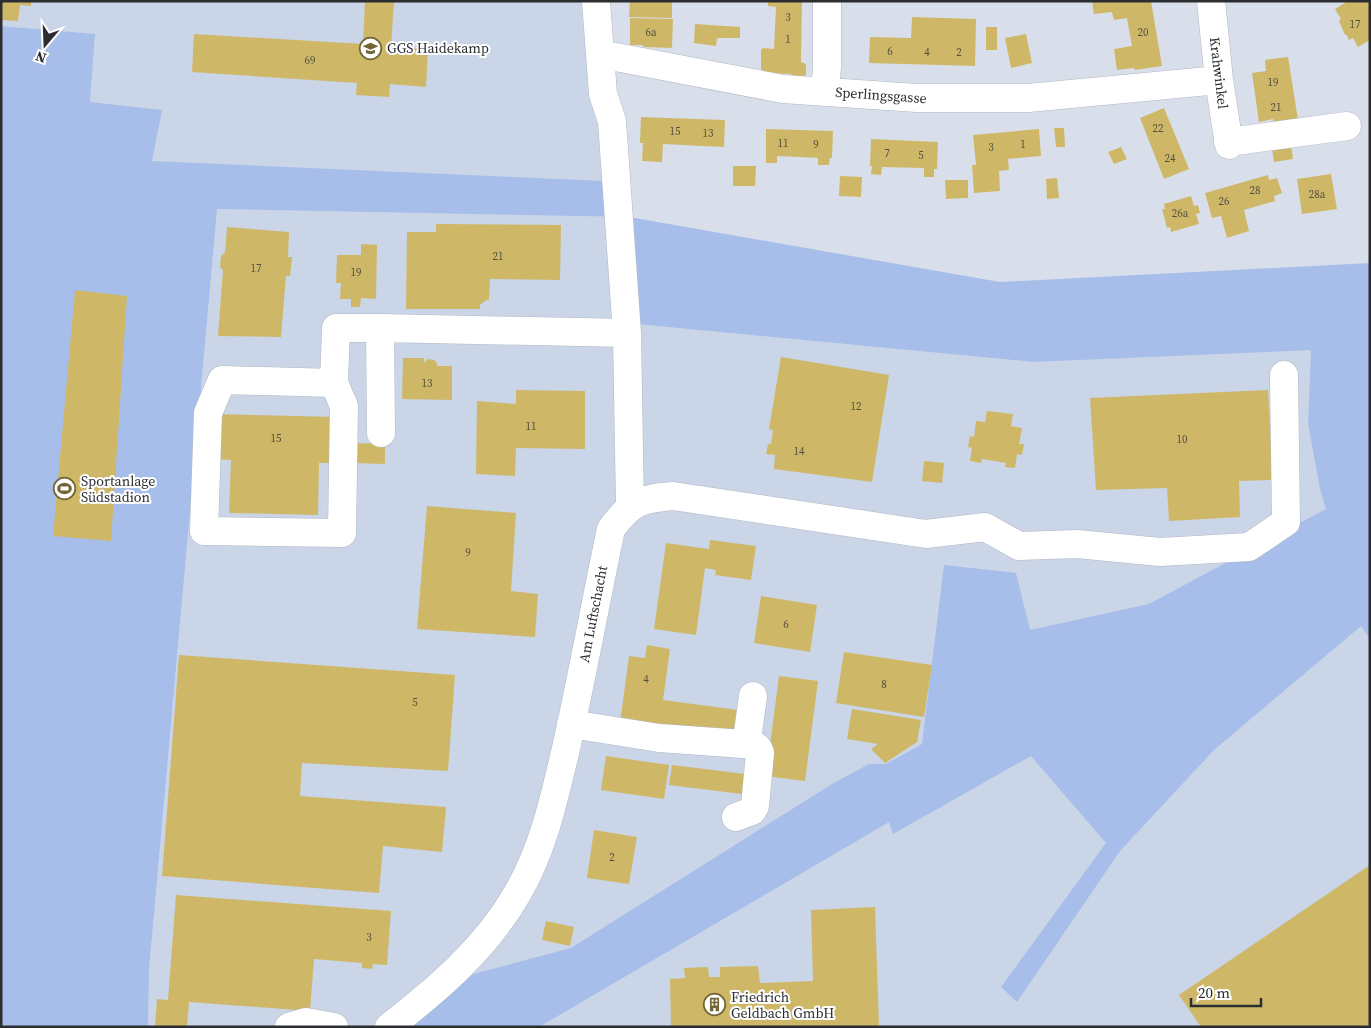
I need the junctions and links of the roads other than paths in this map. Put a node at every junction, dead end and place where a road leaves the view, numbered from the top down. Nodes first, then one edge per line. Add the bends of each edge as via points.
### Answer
1 (596, 1) edge
2 (827, 1) edge
3 (1211, 1) edge
4 (600, 54) junction
5 (1218, 80) junction
6 (825, 92) junction
7 (1347, 126) dead end
8 (380, 328) junction
9 (627, 333) junction
10 (1284, 376) dead end
11 (334, 383) junction
12 (381, 433) dead end
13 (630, 507) junction
14 (753, 696) dead end
15 (571, 724) junction
16 (747, 740) junction
17 (736, 818) dead end
18 (290, 1027) edge
19 (334, 1027) edge
20 (389, 1027) edge

1 - 4 street
2 - 6 street
3 - 5 street, Krahwinkel
4 - 6 street, Sperlingsgasse via 783,90
4 - 9 street via 603,94 612,121
5 - 6 street, Sperlingsgasse via 1028,98 917,98
5 - 7 street, Krahwinkel via 1228,143
8 - 9 street
8 - 11 street via 336,328
8 - 12 street
9 - 13 street
10 - 13 street, Am Luftschacht via 1286,522 1249,547 1160,552 1077,544 1019,546 985,527 926,534 673,496 651,498
11 - 11 street via 222,380 208,413 204,531 342,534 344,406
13 - 15 street, Am Luftschacht via 611,529
14 - 16 street
15 - 16 street via 660,738 734,745
15 - 20 street, Am Luftschacht via 552,806 517,894 466,960
16 - 17 street via 760,753 755,806 752,812
18 - 19 street via 306,1022

